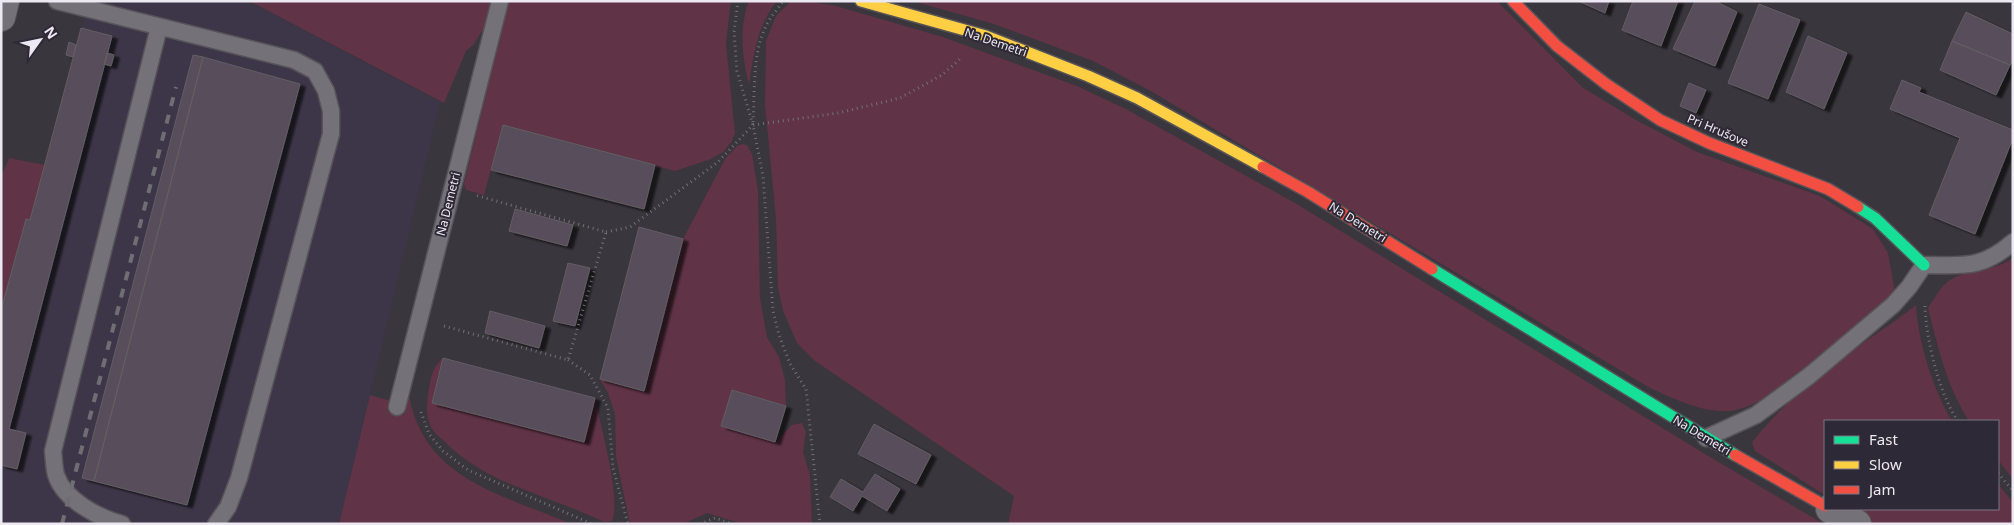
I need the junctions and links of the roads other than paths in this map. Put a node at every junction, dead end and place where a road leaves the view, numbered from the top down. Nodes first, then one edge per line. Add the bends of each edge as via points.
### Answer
1 (5, 1) edge
2 (57, 1) edge
3 (500, 1) edge
4 (860, 1) edge
5 (1513, 1) edge
6 (1, 17) edge
7 (159, 27) junction
8 (2013, 242) edge
9 (1924, 265) junction
10 (397, 406) dead end
11 (1706, 438) junction
12 (1824, 505) edge
13 (1832, 510) edge
14 (122, 524) edge
15 (216, 524) edge
16 (1857, 524) edge

1 - 6 street
2 - 7 lane
3 - 10 lane, Na Demetri
4 - 11 street, Na Demetri via 986,36 1137,98 1308,192
5 - 9 street, Pri Hrušove via 1557,46 1660,120 1709,143 1828,189 1875,218
7 - 14 lane via 53,451 56,476 70,495 90,511
7 - 15 lane via 294,60 315,71 326,91 330,111 326,152 239,478 228,507
8 - 9 lane via 1983,262
9 - 11 lane via 1893,305 1809,376 1756,415
11 - 12 street, Na Demetri
13 - 16 street

